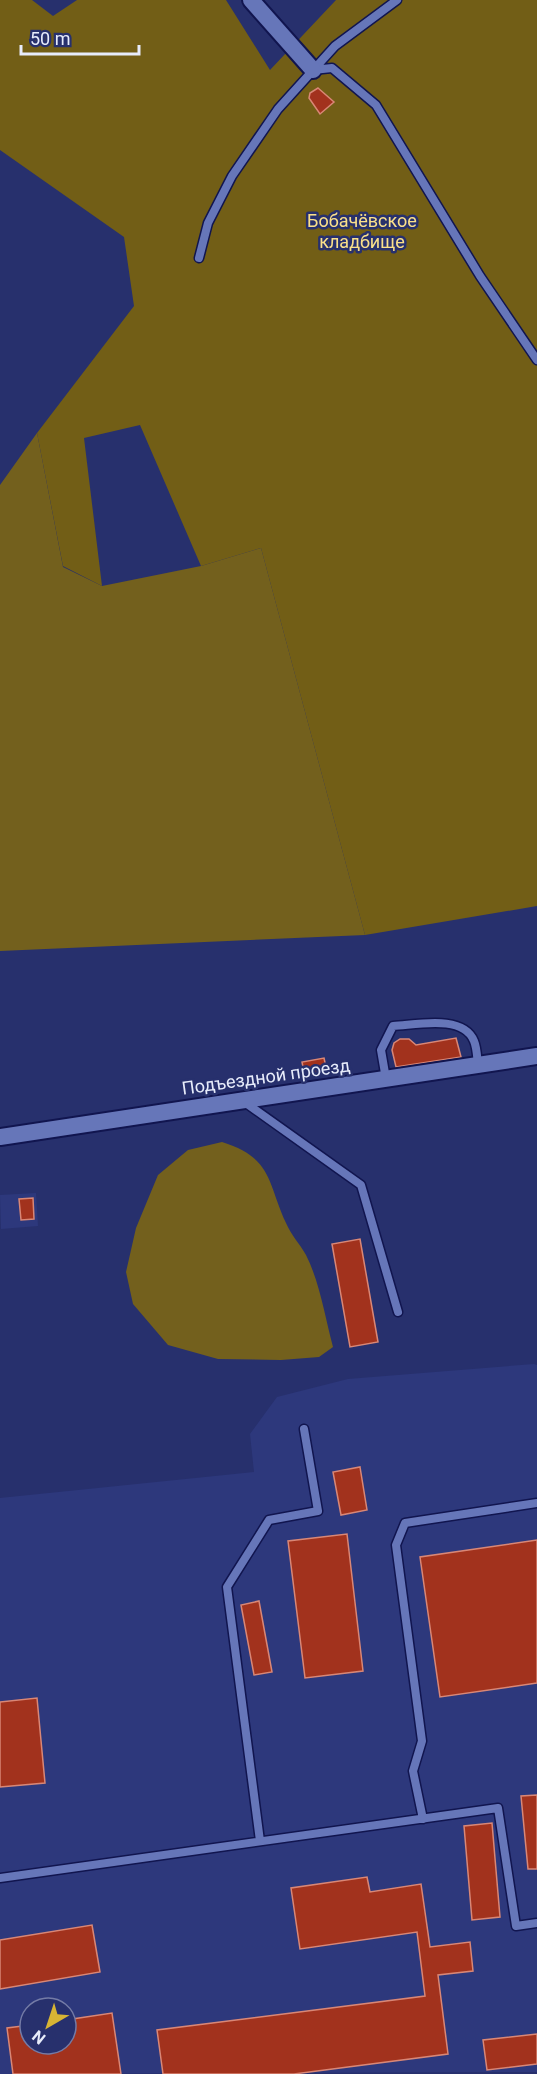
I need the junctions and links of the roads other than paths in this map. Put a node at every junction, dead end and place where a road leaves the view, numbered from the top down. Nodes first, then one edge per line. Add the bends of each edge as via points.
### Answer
1 (251, 0) edge
2 (397, 0) edge
3 (313, 70) junction
4 (200, 258) dead end
5 (537, 360) edge
6 (537, 1056) edge
7 (478, 1065) junction
8 (386, 1079) junction
9 (240, 1099) junction
10 (0, 1137) edge
11 (398, 1312) dead end
12 (304, 1429) dead end
13 (537, 1503) edge
14 (423, 1819) junction
15 (260, 1841) junction
16 (0, 1878) edge
17 (537, 1923) edge

1 - 3 street
2 - 3 lane via 335,46
3 - 4 lane via 278,110 232,176 208,223
3 - 5 lane via 332,68 376,105 480,276
6 - 7 street, Подъездной проезд
7 - 8 street, Подъездной проезд
7 - 8 lane via 474,1040 464,1028 448,1023 393,1026 381,1050
8 - 9 street, Подъездной проезд
9 - 10 street, Подъездной проезд
9 - 11 lane via 361,1185
12 - 15 lane via 318,1511 269,1520 227,1587
13 - 14 lane via 405,1523 396,1545 422,1741 414,1771
14 - 15 lane
14 - 17 lane via 498,1808 516,1926
15 - 16 lane

